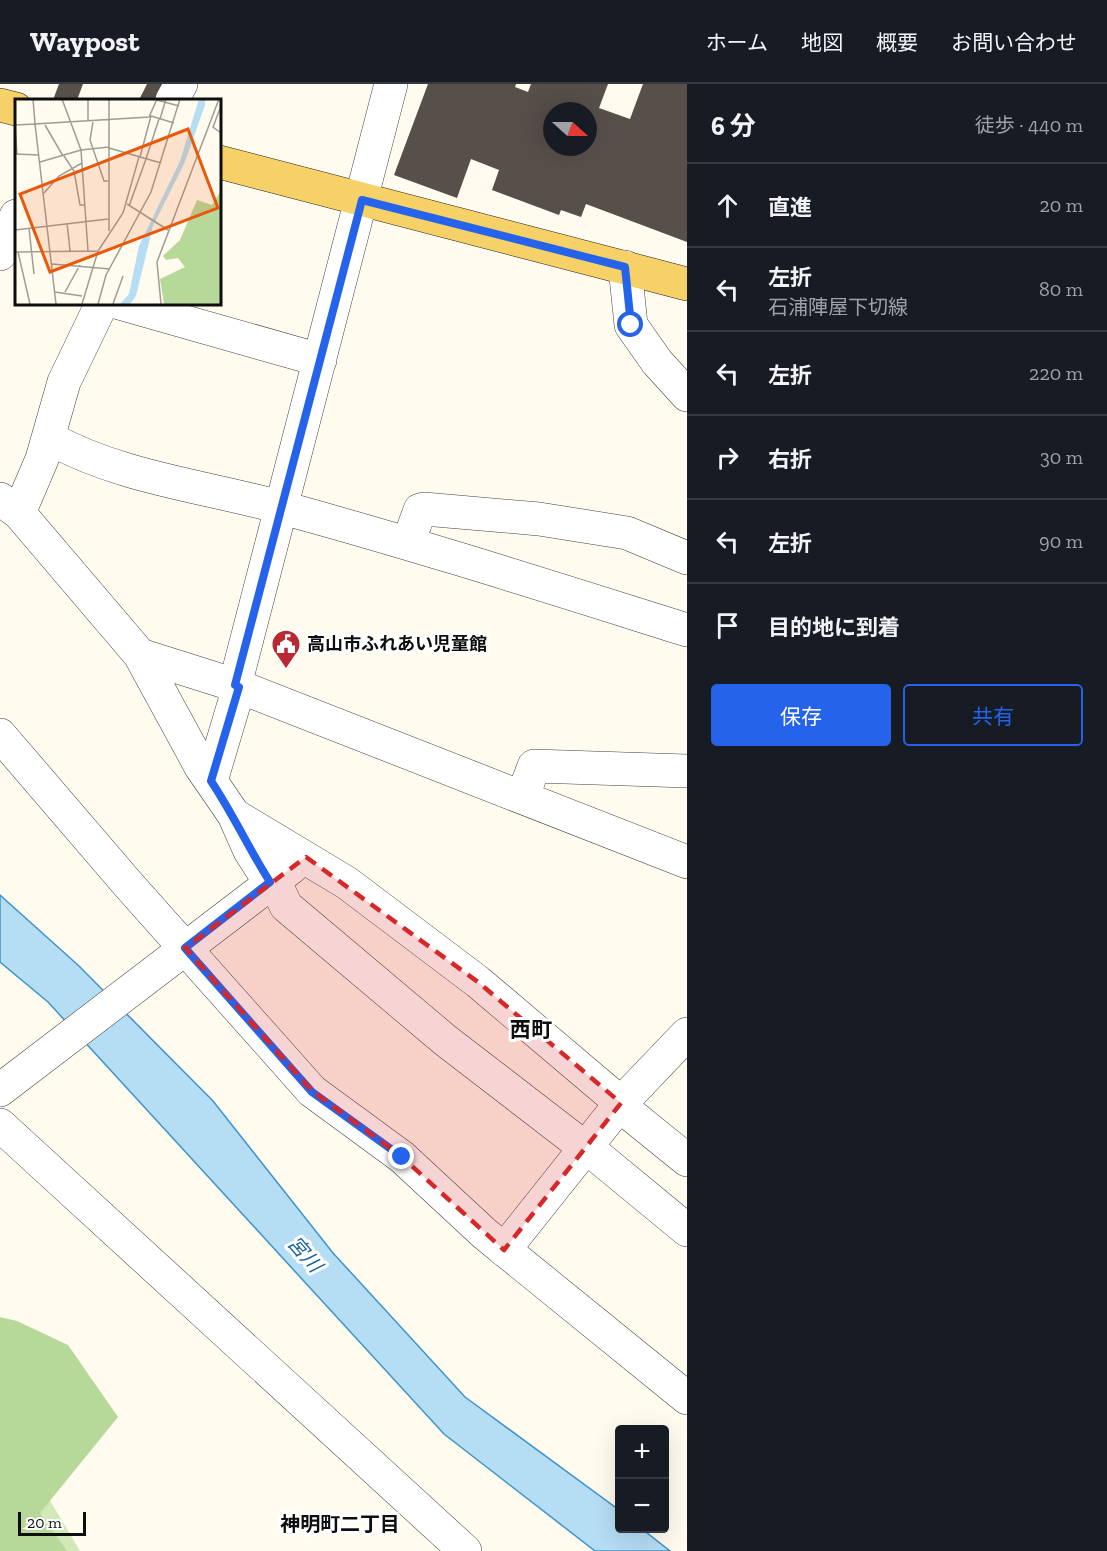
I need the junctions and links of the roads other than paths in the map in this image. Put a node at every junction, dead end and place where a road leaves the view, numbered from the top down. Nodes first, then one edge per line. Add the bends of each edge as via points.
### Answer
1 (181, 84) edge
2 (391, 84) edge
3 (173, 99) edge
4 (0, 105) edge
5 (15, 109) edge
6 (220, 162) edge
7 (362, 200) junction
8 (15, 218) edge
9 (0, 254) edge
10 (625, 267) junction
11 (687, 284) edge
12 (102, 304) edge
13 (123, 304) edge
14 (320, 360) junction
15 (687, 395) edge
16 (48, 438) junction
17 (10, 506) edge
18 (282, 507) junction
19 (408, 543) junction
20 (687, 558) edge
21 (687, 630) edge
22 (140, 655) junction
23 (237, 686) junction
24 (0, 735) edge
25 (687, 771) edge
26 (211, 781) junction
27 (522, 796) junction
28 (234, 815) junction
29 (306, 857) junction
30 (687, 862) edge
31 (272, 881) junction
32 (185, 948) junction
33 (687, 1034) edge
34 (0, 1090) edge
35 (620, 1104) junction
36 (0, 1125) edge
37 (584, 1147) junction
38 (687, 1160) edge
39 (687, 1230) edge
40 (504, 1250) junction
41 (687, 1398) edge
42 (465, 1551) edge

1 - 3 street
2 - 7 street
4 - 5 main road
6 - 7 main road
7 - 10 main road
7 - 14 street
8 - 9 street
10 - 11 main road
10 - 15 street via 631,325
12 - 16 street via 64,382
13 - 14 street
14 - 18 street
16 - 17 street
16 - 18 street via 73,452 132,473
17 - 22 street
18 - 19 street
18 - 23 street
19 - 20 street via 420,510 424,509 539,519 627,533
19 - 21 street
22 - 23 street
22 - 26 street
23 - 26 street
23 - 27 street
24 - 32 street
25 - 27 street via 534,766
26 - 28 street
27 - 30 street
28 - 29 street
28 - 31 street via 250,852
29 - 31 street
29 - 35 street via 347,883 478,982
31 - 32 street
31 - 37 street via 286,906 445,1040
32 - 34 street
32 - 40 street via 312,1092 402,1157
33 - 35 street
35 - 37 street
35 - 38 street
36 - 42 street
37 - 39 street
37 - 40 street
40 - 41 street

